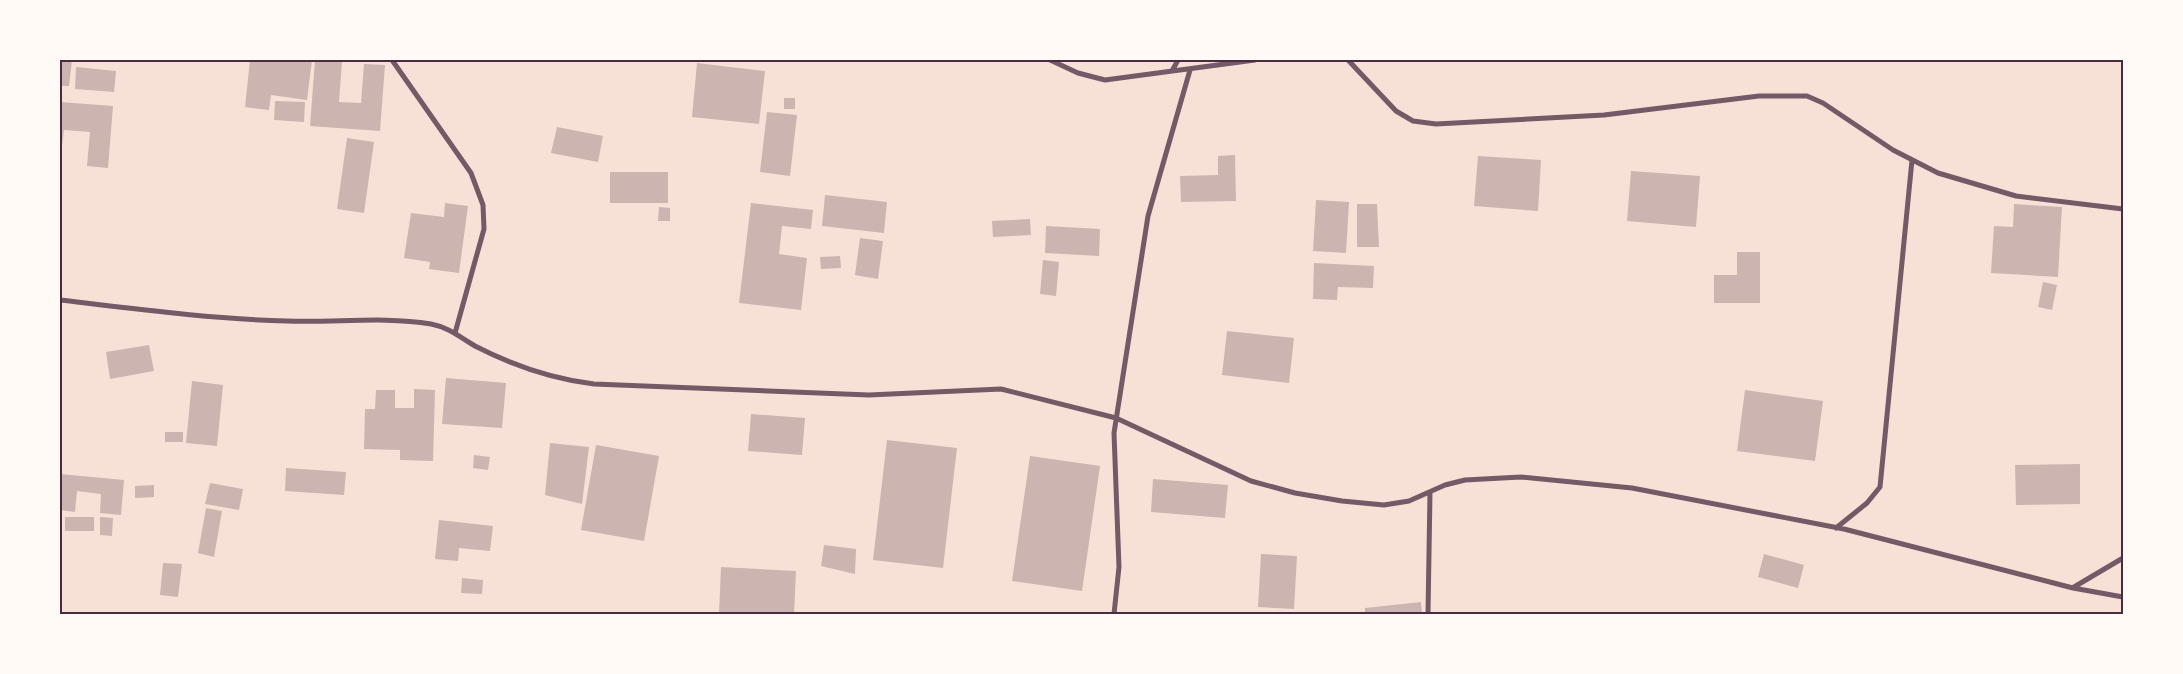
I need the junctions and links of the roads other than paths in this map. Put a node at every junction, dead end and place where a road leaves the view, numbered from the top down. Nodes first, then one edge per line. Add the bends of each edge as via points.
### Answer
1 (392, 60) edge
2 (1050, 60) edge
3 (1178, 60) edge
4 (1255, 60) edge
5 (1348, 60) edge
6 (1190, 70) junction
7 (1172, 71) junction
8 (1912, 160) junction
9 (2123, 209) edge
10 (60, 300) edge
11 (455, 333) junction
12 (1116, 418) junction
13 (1430, 492) junction
14 (1836, 528) junction
15 (2123, 558) edge
16 (2073, 588) junction
17 (2123, 597) edge
18 (1114, 614) edge
19 (1428, 614) edge

1 - 11 street via 470,174 483,205 484,229
2 - 7 street via 1104,80
3 - 7 street
4 - 6 street
5 - 8 street via 1396,111 1413,122 1604,116 1759,96 1807,96
6 - 7 street
6 - 12 street via 1148,216
8 - 9 street via 1938,173 2016,196
8 - 14 street via 1880,487 1871,499
10 - 11 street via 212,317 406,321 434,324
11 - 12 street via 476,346 563,380 594,384 869,395 1001,388
12 - 13 street via 1251,481 1296,493 1384,505 1409,501
12 - 18 street via 1114,465 1119,567
13 - 14 street via 1465,480 1521,477 1632,488
13 - 19 street
14 - 16 street
15 - 16 street
16 - 17 street

